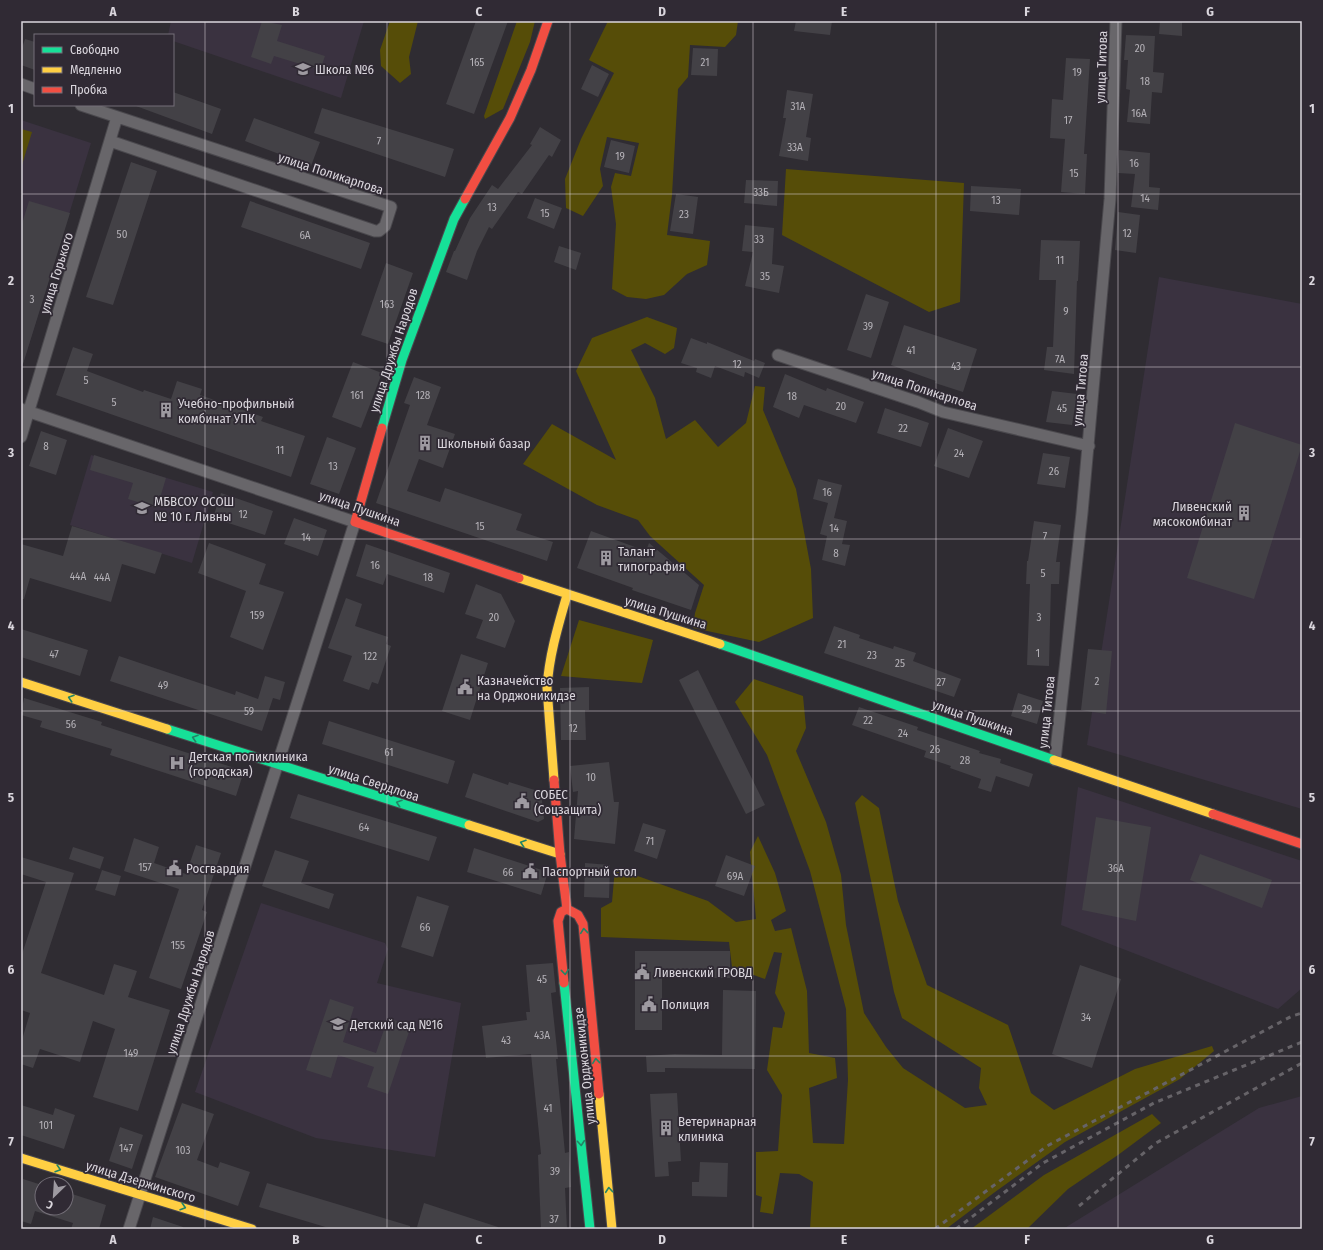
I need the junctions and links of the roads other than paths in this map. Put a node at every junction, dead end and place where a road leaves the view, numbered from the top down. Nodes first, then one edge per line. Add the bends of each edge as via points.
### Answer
1 (548, 21) edge
2 (1116, 21) edge
3 (21, 84) edge
4 (34, 89) edge
5 (84, 106) edge
6 (117, 117) junction
7 (110, 141) junction
8 (778, 355) dead end
9 (25, 411) edge
10 (21, 437) edge
11 (1089, 446) junction
12 (355, 522) junction
13 (567, 595) junction
14 (21, 682) edge
15 (1055, 760) junction
16 (278, 764) junction
17 (1302, 844) edge
18 (560, 854) junction
19 (567, 909) junction
20 (21, 1158) edge
21 (140, 1194) junction
22 (129, 1229) edge
23 (252, 1229) edge
24 (590, 1229) edge
25 (612, 1229) edge

1 - 12 street, улица Дружбы Народов via 531,70 510,118 452,224 402,360
2 - 11 street, улица Титова via 1110,199
3 - 4 street
5 - 6 street, улица Поликарпова
6 - 7 street, улица Горького
6 - 7 street, улица Поликарпова via 391,207 385,226 380,231 375,231
7 - 9 street, улица Горького
8 - 11 street, улица Поликарпова via 943,412
9 - 10 street, улица Горького
9 - 12 street, улица Пушкина
11 - 15 street, улица Титова
12 - 13 street, улица Пушкина
12 - 16 street, улица Дружбы Народов
13 - 15 street, улица Пушкина via 701,637
13 - 18 street via 552,644 548,672 548,706
16 -> 14 street, улица Свердлова
15 - 17 street, улица Пушкина
18 -> 16 street, улица Свердлова
16 - 21 street, улица Дружбы Народов
18 - 19 street
19 -> 24 street, улица Орджоникидзе via 561,912 558,921
25 -> 19 street, улица Орджоникидзе via 583,924 578,915
20 -> 21 street, улица Дзержинского
21 - 22 street, улица Дружбы Народов
21 -> 23 street, улица Дзержинского

